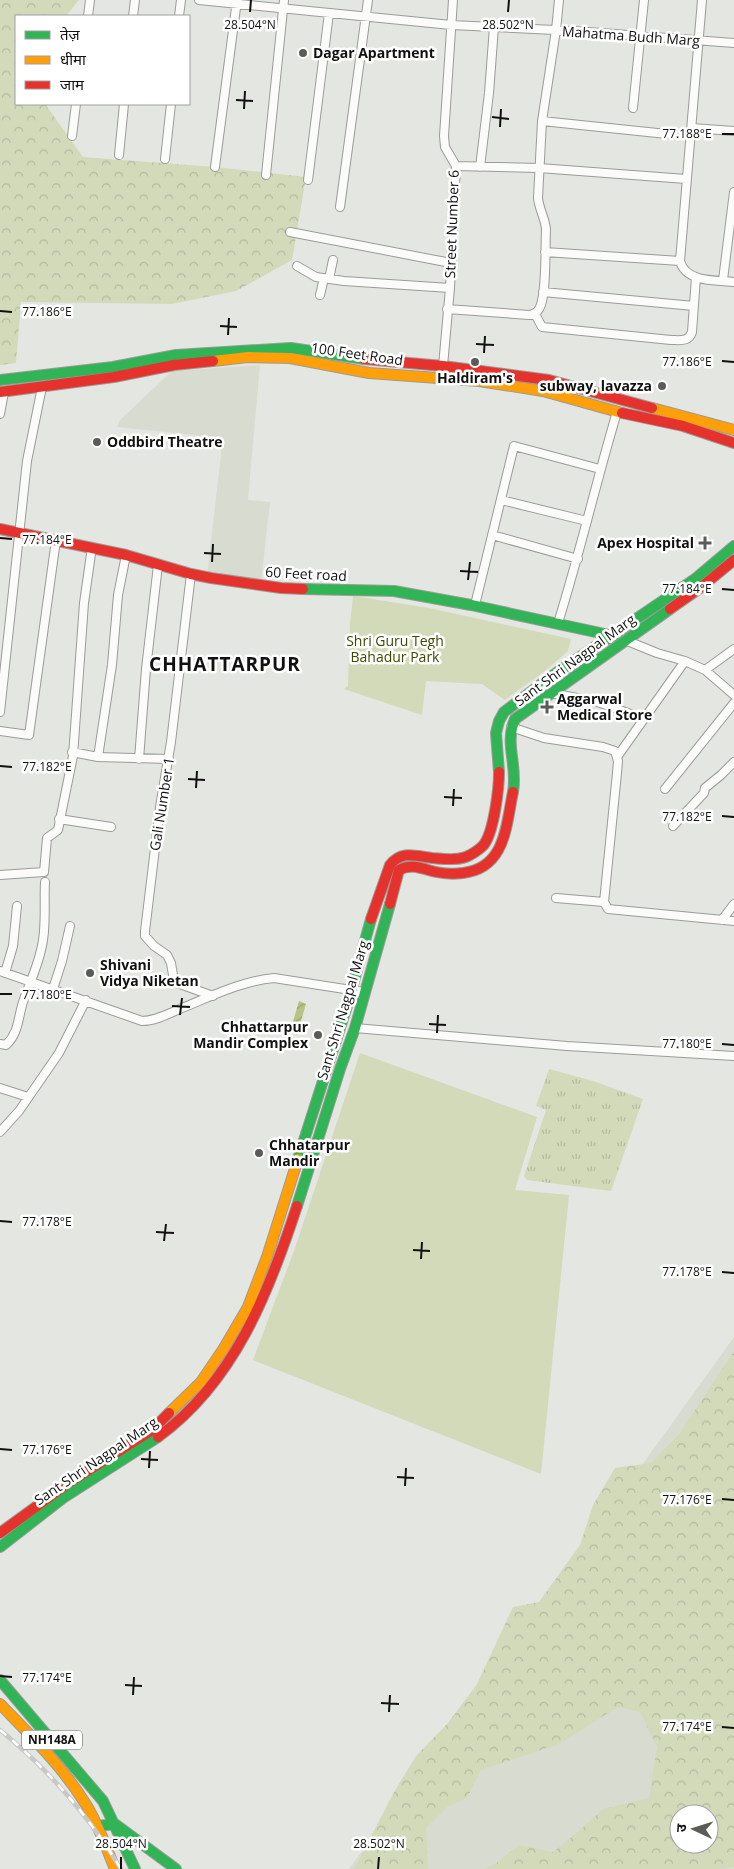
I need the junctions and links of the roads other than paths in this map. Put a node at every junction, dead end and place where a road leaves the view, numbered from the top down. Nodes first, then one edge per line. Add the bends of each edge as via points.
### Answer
1 (90, 0) edge
2 (135, 0) edge
3 (181, 0) edge
4 (199, 0) edge
5 (368, 0) edge
6 (453, 0) edge
7 (559, 0) edge
8 (644, 0) edge
9 (702, 0) edge
10 (237, 2) edge
11 (283, 4) edge
12 (329, 13) junction
13 (88, 15) edge
14 (133, 15) edge
15 (179, 15) edge
16 (366, 17) junction
17 (451, 25) junction
18 (494, 27) junction
19 (556, 30) junction
20 (640, 35) junction
21 (699, 40) junction
22 (734, 43) edge
23 (76, 105) edge
24 (124, 105) edge
25 (171, 105) edge
26 (633, 108) dead end
27 (542, 121) junction
28 (692, 128) junction
29 (734, 131) edge
30 (667, 134) dead end
31 (72, 136) dead end
32 (119, 155) dead end
33 (165, 160) dead end
34 (456, 166) junction
35 (215, 167) dead end
36 (480, 167) junction
37 (540, 168) junction
38 (266, 175) dead end
39 (686, 179) junction
40 (308, 180) dead end
41 (734, 192) edge
42 (340, 207) dead end
43 (290, 232) dead end
44 (545, 252) junction
45 (333, 260) dead end
46 (680, 261) junction
47 (450, 263) junction
48 (297, 266) dead end
49 (696, 277) junction
50 (327, 279) junction
51 (723, 280) junction
52 (734, 282) edge
53 (450, 288) junction
54 (543, 292) junction
55 (320, 295) dead end
56 (694, 306) junction
57 (448, 308) junction
58 (535, 314) junction
59 (153, 364) junction
60 (443, 366) junction
61 (0, 380) edge
62 (42, 387) junction
63 (2, 392) edge
64 (617, 412) junction
65 (0, 414) edge
66 (734, 430) edge
67 (734, 443) edge
68 (600, 469) junction
69 (500, 500) junction
70 (587, 521) junction
71 (0, 529) edge
72 (20, 532) junction
73 (492, 535) junction
74 (56, 540) junction
75 (734, 546) edge
76 (92, 547) junction
77 (126, 555) junction
78 (578, 559) junction
79 (734, 560) edge
80 (158, 565) junction
81 (191, 574) junction
82 (475, 605) junction
83 (558, 623) junction
84 (612, 635) junction
85 (625, 640) junction
86 (734, 649) edge
87 (685, 661) junction
88 (704, 670) junction
89 (550, 693) junction
90 (734, 695) edge
91 (734, 703) edge
92 (0, 712) edge
93 (644, 719) junction
94 (511, 727) junction
95 (0, 731) edge
96 (72, 752) junction
97 (98, 757) junction
98 (618, 757) junction
99 (139, 759) junction
100 (169, 759) junction
101 (734, 762) edge
102 (665, 789) dead end
103 (60, 819) junction
104 (111, 826) dead end
105 (673, 826) dead end
106 (0, 875) edge
107 (45, 882) dead end
108 (556, 898) dead end
109 (604, 902) junction
110 (734, 904) edge
111 (17, 906) dead end
112 (722, 920) junction
113 (734, 921) edge
114 (70, 926) dead end
115 (2, 972) edge
116 (31, 982) junction
117 (53, 989) junction
118 (351, 990) junction
119 (364, 992) junction
120 (213, 996) junction
121 (86, 1000) junction
122 (355, 1028) junction
123 (0, 1044) edge
124 (734, 1056) edge
125 (0, 1088) edge
126 (28, 1097) junction
127 (0, 1132) edge
128 (285, 1201) junction
129 (296, 1206) junction
130 (0, 1532) edge
131 (0, 1547) edge
132 (0, 1680) edge
133 (0, 1704) edge
134 (115, 1824) junction
135 (96, 1826) junction
136 (115, 1869) edge
137 (135, 1869) edge
138 (176, 1869) edge

1 - 13 street
2 - 14 street
3 - 15 street
4 - 10 street, Mahatma Budh Marg
5 - 16 street
6 - 17 street, Street Number 6
7 - 19 street
8 - 20 street
9 - 21 street
10 - 11 street, Mahatma Budh Marg
10 - 35 street
11 - 12 street, Mahatma Budh Marg
11 - 38 street
12 - 16 street, Mahatma Budh Marg
12 - 40 street
16 - 17 street, Mahatma Budh Marg
16 - 42 street
17 - 18 street, Mahatma Budh Marg
17 - 34 street, Street Number 6 via 444,136 445,147
18 - 19 street, Mahatma Budh Marg
18 - 36 street
19 - 20 street, Mahatma Budh Marg
19 - 27 street
20 - 21 street, Mahatma Budh Marg
20 - 26 street
21 - 22 street, Mahatma Budh Marg
21 - 28 street
23 - 31 street
24 - 32 street
25 - 33 street
27 - 30 street
27 - 37 street
28 - 29 street
28 - 39 street
34 - 36 street
34 - 47 street, Street Number 6
36 - 37 street
37 - 39 street
37 - 44 street via 538,205 545,220
39 - 46 street
41 - 51 street
43 - 47 street
44 - 46 street
44 - 54 street
45 - 50 street
46 - 49 street via 684,272
47 - 53 street, Street Number 6
48 - 50 street via 316,277
49 - 51 street
49 - 56 street
50 - 53 street
50 - 55 street
51 - 52 street
53 - 57 street, Street Number 6
54 - 56 street
54 - 58 street via 540,309
56 - 58 street via 687,340 542,327
57 - 58 street
57 - 60 street, Street Number 6
59 - 60 main road, 100 Feet Road via 176,355 291,348
59 - 61 main road, 100 Feet Road
59 - 62 main road, 100 Feet Road
59 - 64 main road, 100 Feet Road via 174,365 248,357 290,358 369,373 479,380 543,391
60 - 66 main road, 100 Feet Road via 549,380
62 - 63 main road, 100 Feet Road
62 - 72 street via 29,445
63 - 65 street
64 - 67 main road, 100 Feet Road via 683,426
64 - 68 street
68 - 69 street via 514,446
68 - 70 street
69 - 70 street
69 - 73 street
70 - 78 street
71 - 72 main road, 60 Feet road
72 - 74 main road, 60 Feet road
72 - 92 street
73 - 78 street
73 - 82 street
74 - 76 main road, 60 Feet road
74 - 95 street via 29,735
75 - 84 main road, Sant Shri Nagpal Marg via 695,579
76 - 77 main road, 60 Feet road
76 - 96 street via 84,603
77 - 80 main road, 60 Feet road
77 - 97 street
78 - 83 street
79 - 85 main road, Sant Shri Nagpal Marg
80 - 81 main road, 60 Feet road
80 - 99 street
81 - 82 main road, 60 Feet road via 281,588 394,591
81 - 100 street, Gali Number 1
82 - 83 main road, 60 Feet road
83 - 84 main road, 60 Feet road
84 - 85 main road, 60 Feet road
84 - 118 main road, Sant Shri Nagpal Marg via 501,716 496,733 499,774 496,806 485,844 468,856 457,859 406,854 390,865
85 - 87 street
85 - 89 main road, Sant Shri Nagpal Marg
86 - 88 street
87 - 88 street
87 - 93 street
88 - 90 street
89 - 93 street via 598,702
89 - 94 main road, Sant Shri Nagpal Marg via 516,719
91 - 102 street
93 - 98 street
94 - 98 street via 544,738 612,749
94 - 119 main road, Sant Shri Nagpal Marg via 508,737 515,779 507,827 499,851 492,862 460,874 409,866 399,870
96 - 97 street
96 - 103 street
97 - 99 street
98 - 109 street
99 - 100 street
100 - 120 street, Gali Number 1 via 145,936 167,955 177,983
101 - 105 street via 705,788
103 - 104 street
103 - 106 street via 58,830 47,838 44,872
107 - 116 street via 43,940
108 - 109 street
109 - 112 street via 612,911
110 - 112 street
111 - 115 street via 13,946
112 - 113 street
114 - 117 street
115 - 116 street
116 - 117 street
116 - 123 street via 14,1034 6,1045
117 - 121 street
118 - 119 street
118 - 120 street via 274,978 255,980
118 - 128 main road, Sant Shri Nagpal Marg
119 - 122 main road, Sant Shri Nagpal Marg
120 - 121 street via 147,1021
121 - 126 street via 64,1045
122 - 124 street
122 - 129 main road, Sant Shri Nagpal Marg
125 - 126 street
126 - 127 street
128 - 129 main road
128 - 130 main road, Sant Shri Nagpal Marg via 248,1307 201,1382 152,1430 70,1482
129 - 131 main road, Sant Shri Nagpal Marg via 257,1312 213,1385 190,1411 158,1438 70,1493
132 - 134 main road, NH148A via 104,1801
133 - 135 main road via 70,1782
134 - 135 main road
134 - 137 main road, NH148A
134 - 138 main road
135 - 136 main road

